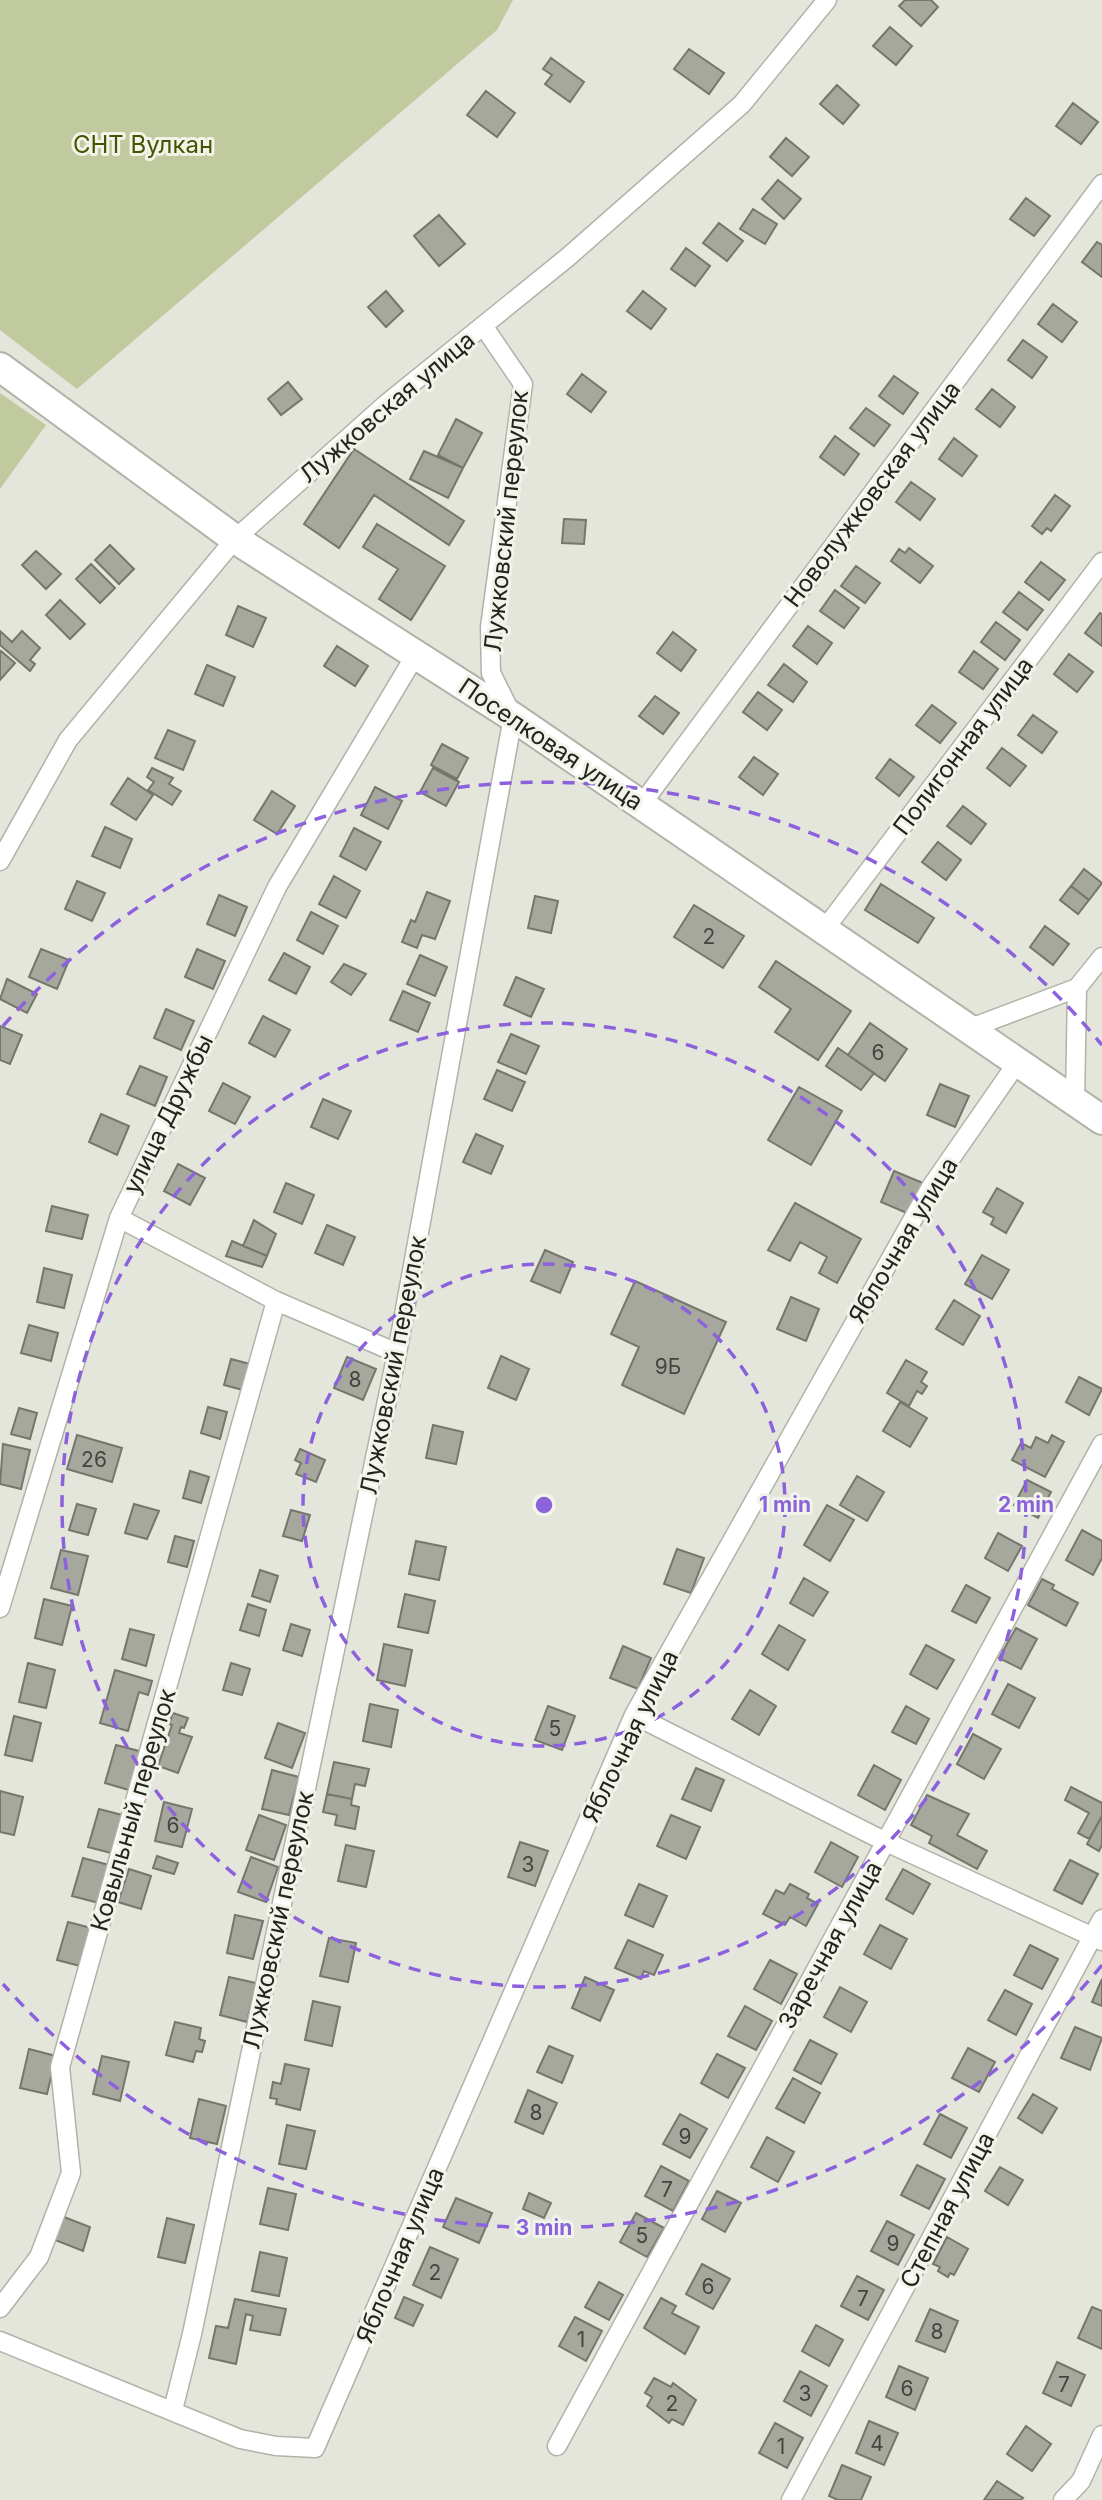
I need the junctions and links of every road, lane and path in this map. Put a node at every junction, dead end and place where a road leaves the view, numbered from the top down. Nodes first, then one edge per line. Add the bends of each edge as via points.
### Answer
1 (828, 0) edge
2 (1102, 184) edge
3 (484, 327) junction
4 (0, 367) edge
5 (235, 539) junction
6 (1102, 562) edge
7 (416, 654) junction
8 (513, 717) junction
9 (641, 805) junction
10 (0, 861) edge
11 (824, 930) junction
12 (1102, 957) edge
13 (1077, 988) junction
14 (968, 1029) junction
15 (1017, 1063) junction
16 (1075, 1102) junction
17 (1102, 1120) edge
18 (119, 1218) junction
19 (276, 1301) junction
20 (397, 1353) junction
21 (1102, 1444) edge
22 (0, 1608) edge
23 (634, 1715) junction
24 (886, 1842) junction
25 (1102, 1919) edge
26 (1097, 1938) edge
27 (0, 2308) edge
28 (0, 2341) edge
29 (173, 2410) junction
30 (1102, 2435) edge
31 (557, 2446) dead end
32 (791, 2500) edge
33 (1063, 2500) edge

1 - 3 street, Лужковская улица via 742,104
2 - 9 street, Новолужковская улица
3 - 5 street, Лужковская улица via 374,414
3 - 8 street, Лужковский переулок via 523,384 490,627 491,673
4 - 5 highway, Поселковая улица
5 - 7 highway, Поселковая улица
5 - 10 street, Лужковская улица via 68,740
6 - 11 street, Полигонная улица
7 - 8 highway, Поселковая улица
7 - 18 street, улица Дружбы via 276,887
8 - 9 highway, Поселковая улица
8 - 20 street, Лужковский переулок
9 - 11 highway, Поселковая улица
11 - 14 highway, Поселковая улица
12 - 13 street
13 - 14 street
13 - 16 street
14 - 15 highway, Поселковая улица
15 - 16 highway, Поселковая улица
15 - 23 street, Яблочная улица via 931,1187
16 - 17 highway, Поселковая улица
18 - 19 street
18 - 22 street, улица Дружбы
19 - 20 street
19 - 27 street, Ковыльный переулок via 60,2067 71,2174 38,2257
20 - 29 street, Лужковский переулок
21 - 24 street, Заречная улица
23 - 24 street
23 - 29 street, Яблочная улица via 315,2448 240,2439
24 - 26 street
24 - 31 street, Заречная улица
25 - 26 street, Степная улица
26 - 32 street, Степная улица
28 - 29 street
30 - 33 street via 1081,2481

